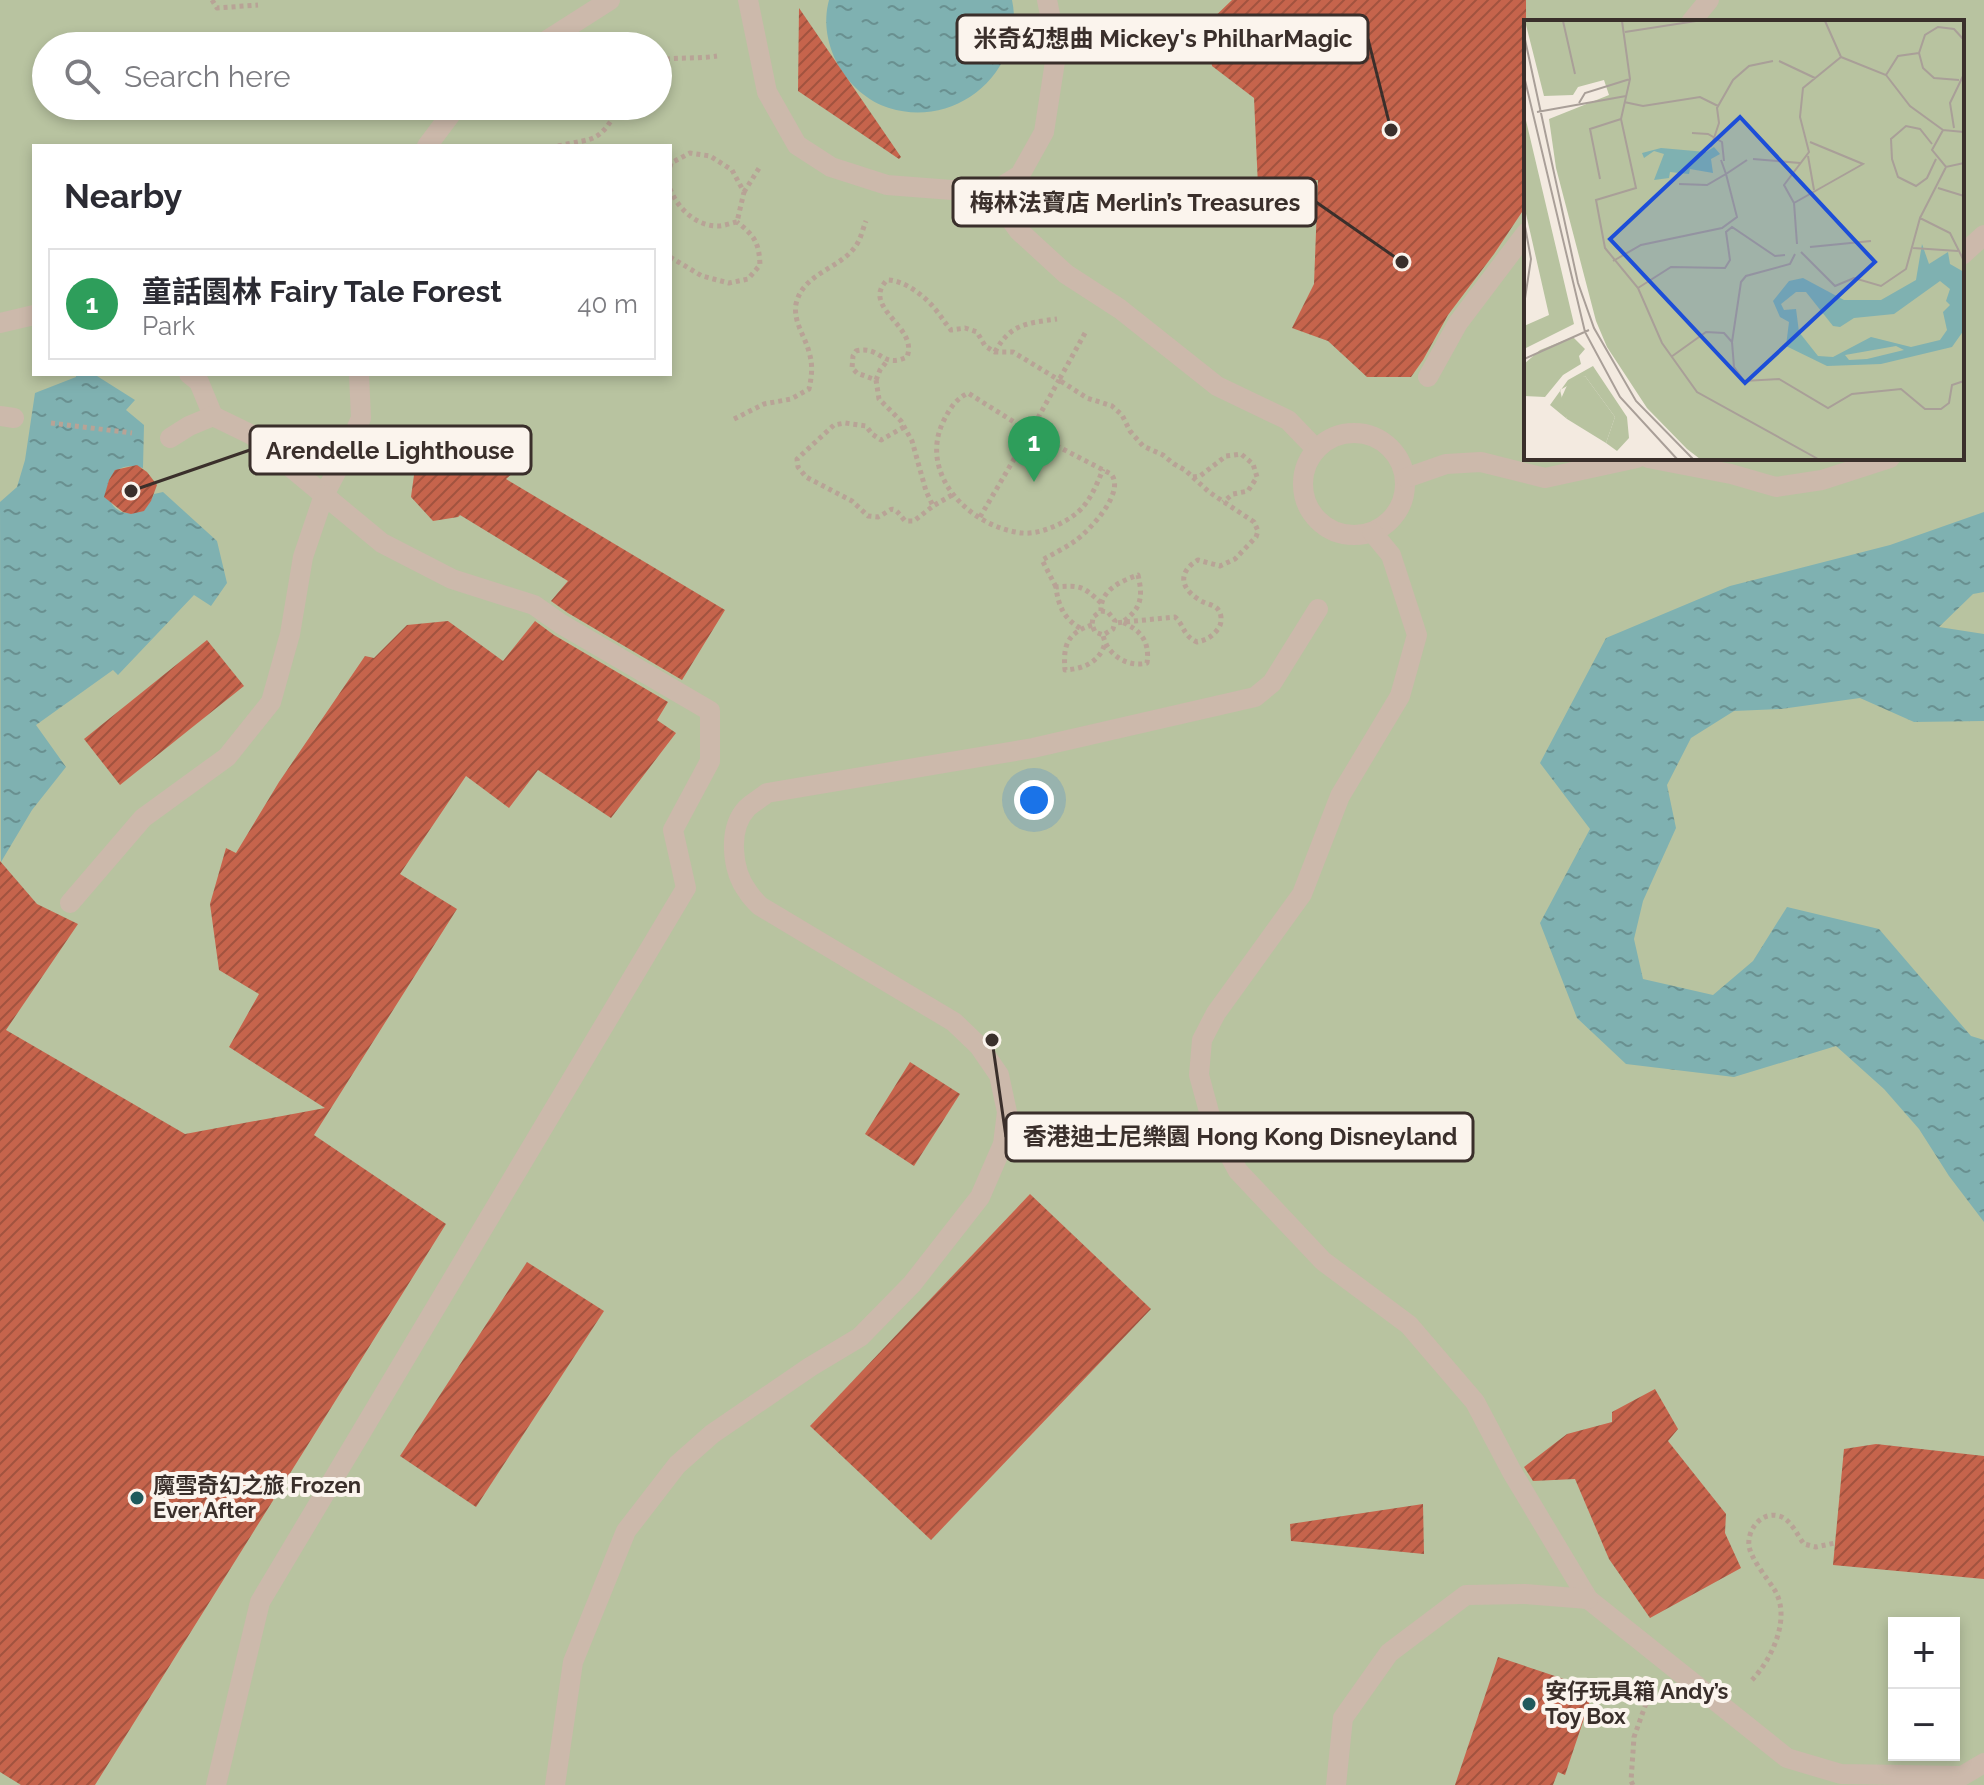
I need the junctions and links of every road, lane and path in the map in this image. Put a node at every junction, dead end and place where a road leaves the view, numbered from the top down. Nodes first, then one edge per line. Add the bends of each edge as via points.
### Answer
1 (212, 0) edge
2 (610, 0) edge
3 (1047, 0) edge
4 (1709, 0) edge
5 (750, 2) edge
6 (258, 5) dead end
7 (1693, 20) edge
8 (560, 32) edge
9 (758, 49) junction
10 (672, 58) edge
11 (446, 120) edge
12 (612, 120) edge
13 (428, 144) edge
14 (569, 144) edge
15 (672, 162) edge
16 (868, 179) junction
17 (991, 193) junction
18 (672, 194) edge
19 (737, 222) junction
20 (1984, 235) edge
21 (1524, 236) edge
22 (1964, 253) edge
23 (672, 258) edge
24 (1094, 292) junction
25 (32, 315) edge
26 (0, 323) edge
27 (1085, 333) dead end
28 (995, 352) junction
29 (887, 361) junction
30 (192, 376) edge
31 (359, 376) edge
32 (1428, 377) dead end
33 (876, 380) junction
34 (1059, 380) junction
35 (213, 416) junction
36 (7, 417) edge
37 (734, 419) dead end
38 (904, 427) junction
39 (1030, 432) junction
40 (170, 438) joint
41 (1316, 449) junction
42 (1628, 460) edge
43 (1658, 460) edge
44 (1884, 460) edge
45 (1103, 469) junction
46 (1193, 477) junction
47 (1406, 478) junction
48 (324, 495) junction
49 (952, 495) junction
50 (1223, 502) junction
51 (933, 506) junction
52 (980, 517) junction
53 (1372, 532) junction
54 (1056, 587) junction
55 (1101, 603) junction
56 (1318, 609) dead end
57 (1101, 611) junction
58 (1118, 622) junction
59 (1092, 625) junction
60 (1081, 629) junction
61 (1104, 638) junction
62 (70, 903) dead end
63 (1835, 1543) dead end
64 (1588, 1599) junction
65 (1677, 1670) junction
66 (1719, 1704) junction
67 (1984, 1763) edge
68 (216, 1785) edge
69 (555, 1785) edge
70 (1336, 1785) edge
71 (1633, 1785) edge

1 - 6 path via 217,8
2 - 8 street
3 - 17 street via 1057,49 1044,132 1020,175
4 - 7 street
5 - 9 street
9 - 10 path
9 - 16 street via 767,92 797,145 831,167
11 - 13 street
12 - 14 path via 596,139
15 - 19 path via 690,153 710,156 732,170 744,192
16 - 17 street
16 - 37 path via 866,221 856,246 805,284 796,305 813,369 809,389
17 - 24 street via 1019,231
18 - 19 path via 695,220 716,226
19 - 23 path via 759,249 760,265 748,279 729,283 702,276
20 - 22 street
21 - 32 street via 1458,323
24 - 28 path via 1069,316 1019,326 1003,336
24 - 41 street via 1217,386 1288,420
25 - 26 street
27 - 34 path
28 - 29 path via 977,332 951,330 919,294 887,280 879,296 908,338 910,350 907,357
28 - 34 path via 1013,352
29 - 33 path
29 - 33 path via 866,349 853,356 852,368
30 - 35 street
31 - 48 street via 361,418
33 - 38 path via 879,399
34 - 39 path
34 - 46 path via 1112,406 1143,446
35 - 40 street
35 - 48 street via 252,435
36 - 40 path
38 - 51 path
38 - 51 path via 881,440 866,426 834,425 797,459 798,467 868,516 892,509 909,522
39 - 45 path
39 - 49 path via 976,396 961,396 946,415 936,443 941,477
39 - 52 path
41 - 47 street via 1346,433 1378,438 1401,462
41 - 53 street via 1303,480 1312,513 1338,533
42 - 47 street via 1545,478 1481,462 1446,464
43 - 44 street via 1776,487 1822,480
45 - 52 path via 1081,509 1056,527 1023,533
45 - 54 path via 1116,480 1109,502 1083,535 1042,560
46 - 50 path
46 - 50 path via 1226,456 1241,454 1253,464 1257,477 1248,491
47 - 53 street via 1398,510
48 - 62 street via 303,557 271,702 227,757 143,818
48 - 68 street via 382,543 452,579 534,605 710,711 710,761 673,830 686,888 260,1602
49 - 51 path
49 - 52 path
50 - 58 path via 1254,522 1258,531 1235,559 1220,566 1198,560 1184,572 1193,595 1221,613 1217,631 1197,642 1189,639 1175,617
53 - 64 street via 1391,555 1417,635 1400,696 1340,796 1302,894 1216,1013 1202,1040 1199,1075 1212,1123 1238,1171 1323,1261 1409,1325 1475,1402
54 - 55 path via 1081,587
54 - 60 path via 1061,609
55 - 57 path
55 - 58 path via 1111,587 1138,575 1139,605
56 - 69 street via 1272,683 1255,697 1033,748 767,793 745,809 734,842 736,867 746,890 760,906 954,1022 979,1046 999,1075 1007,1112 1003,1144 980,1197 912,1284 860,1337 712,1434 677,1465 626,1531 573,1662
57 - 58 path
57 - 59 path
58 - 61 path
58 - 61 path via 1143,635 1147,663 1126,663
59 - 60 path
59 - 61 path
60 - 61 path via 1068,641 1065,670 1094,661
63 - 66 path via 1804,1544 1779,1516 1757,1521 1749,1533 1750,1553 1782,1606 1777,1638 1759,1672
64 - 65 street
64 - 70 street via 1466,1595 1389,1653 1343,1718
65 - 66 street
65 - 71 path via 1651,1690 1634,1737
66 - 67 street via 1787,1758 1841,1774 1962,1776

